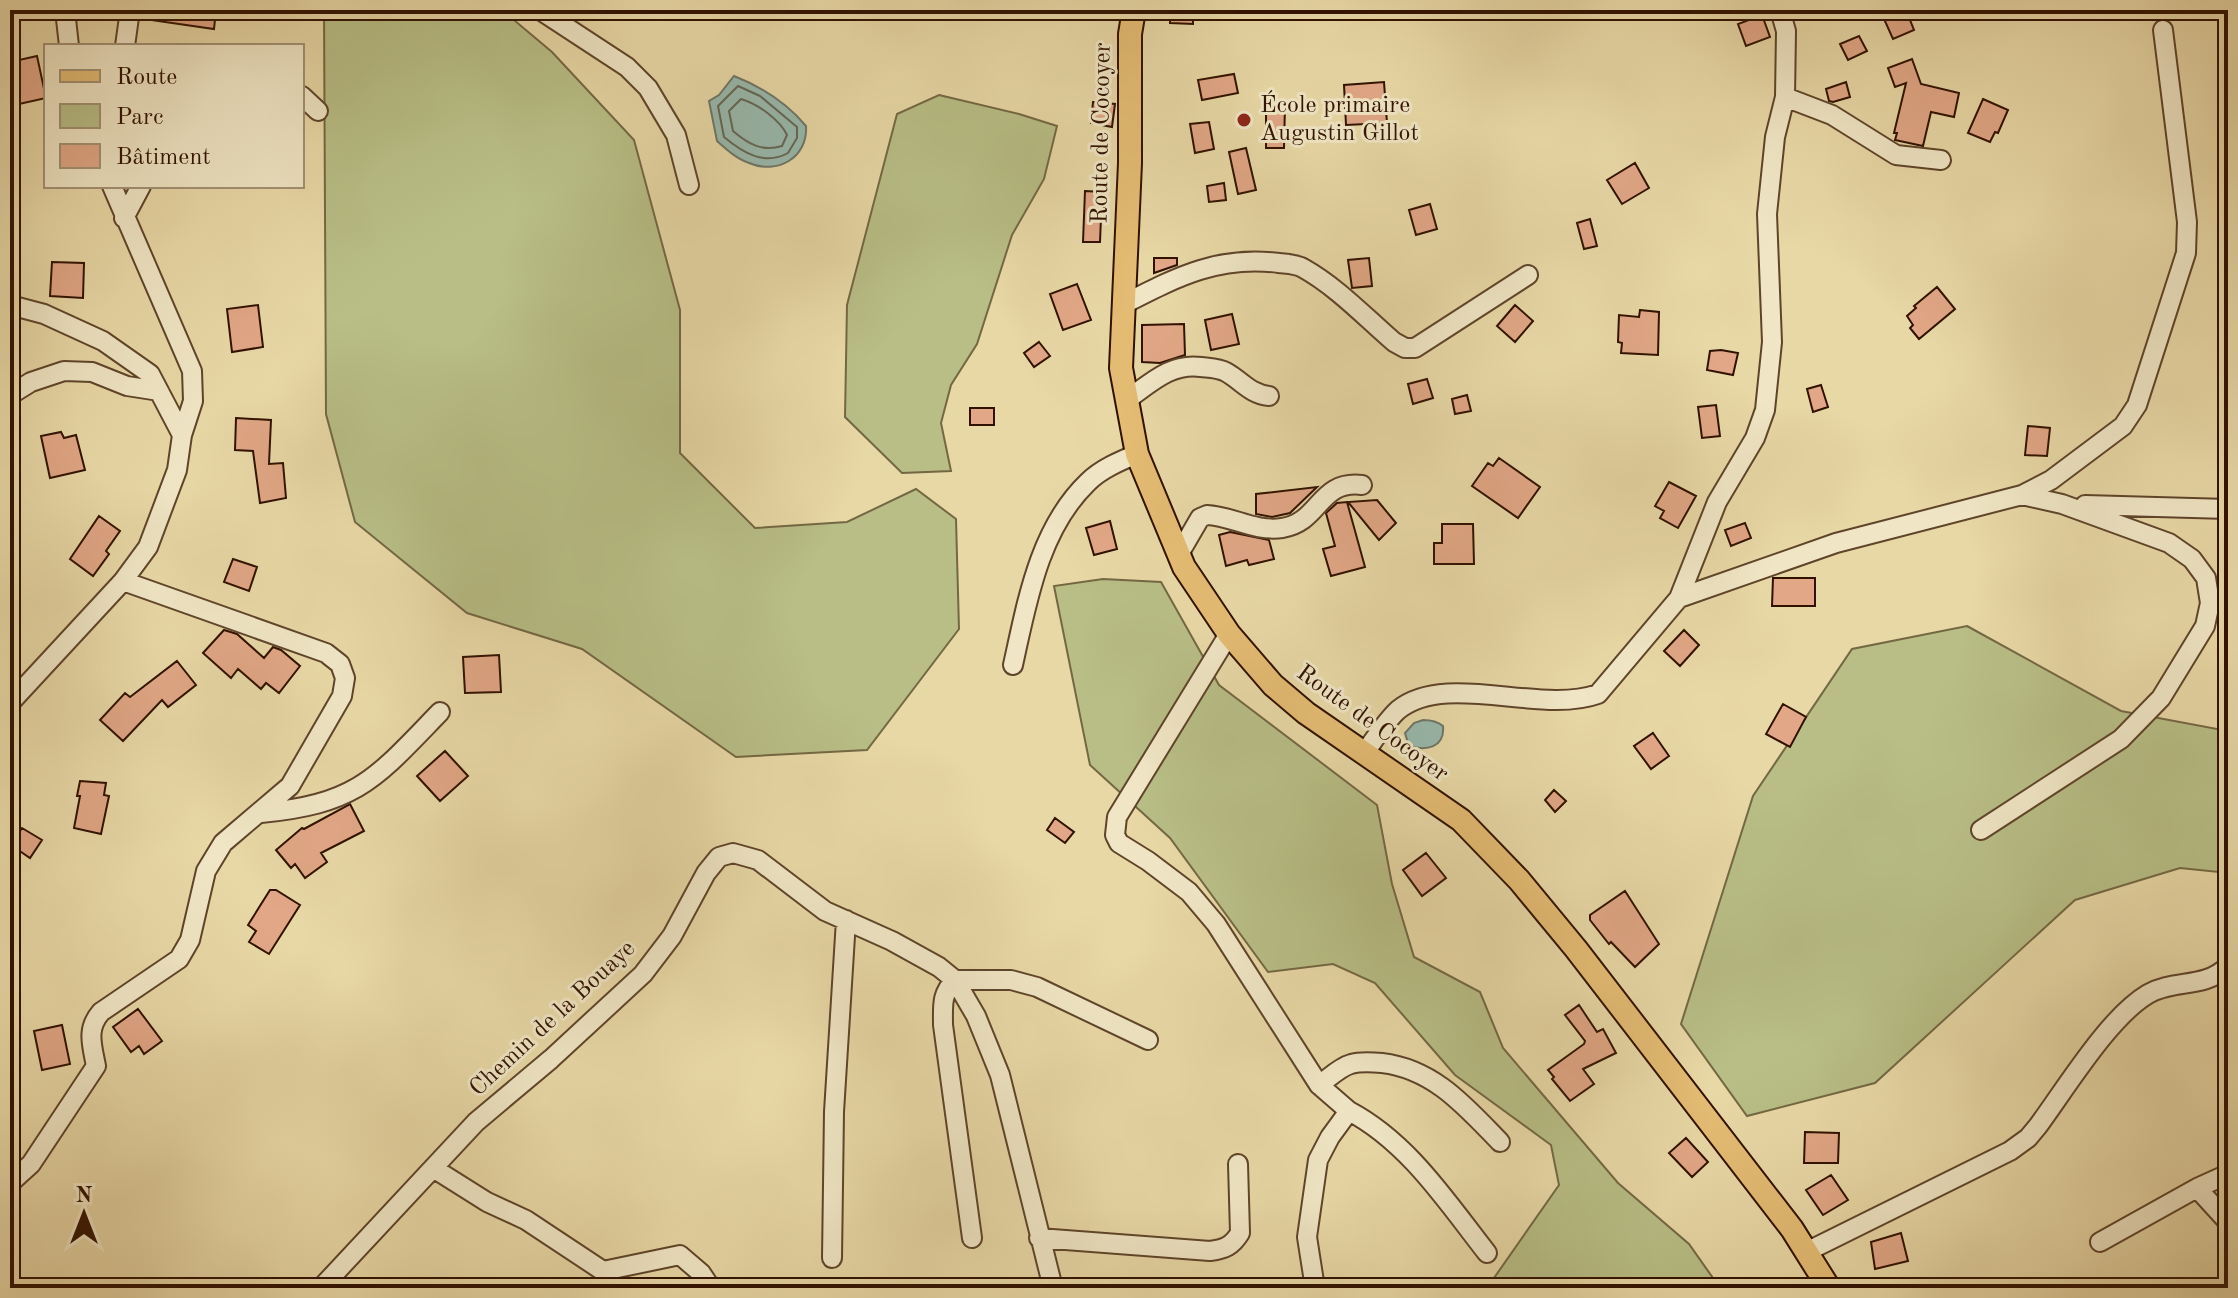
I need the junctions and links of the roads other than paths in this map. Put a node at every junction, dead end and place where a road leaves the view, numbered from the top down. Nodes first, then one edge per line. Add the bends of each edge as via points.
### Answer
1 (65, 10) edge
2 (130, 10) edge
3 (540, 10) edge
4 (1134, 10) edge
5 (1780, 10) edge
6 (2163, 30) dead end
7 (69, 44) edge
8 (125, 44) edge
9 (1785, 97) junction
10 (304, 98) edge
11 (318, 111) dead end
12 (1941, 160) dead end
13 (689, 185) dead end
14 (113, 188) edge
15 (140, 188) edge
16 (124, 218) junction
17 (1528, 275) dead end
18 (10, 305) edge
19 (1122, 305) junction
20 (159, 391) junction
21 (10, 395) edge
22 (1269, 396) dead end
23 (1128, 399) junction
24 (182, 435) junction
25 (1137, 454) junction
26 (1362, 485) dead end
27 (2022, 495) junction
28 (2062, 504) junction
29 (2228, 509) edge
30 (1179, 554) junction
31 (123, 581) junction
32 (1679, 598) junction
33 (1229, 634) junction
34 (1013, 665) dead end
35 (10, 703) edge
36 (440, 712) dead end
37 (1364, 754) junction
38 (261, 813) junction
39 (1981, 830) dead end
40 (846, 920) junction
41 (2228, 966) edge
42 (955, 980) junction
43 (1148, 1040) dead end
44 (1319, 1085) junction
45 (1349, 1111) junction
46 (1500, 1142) dead end
47 (1238, 1164) dead end
48 (433, 1168) junction
49 (2228, 1174) edge
50 (10, 1183) edge
51 (2197, 1188) junction
52 (2228, 1222) edge
53 (972, 1238) dead end
54 (1039, 1238) junction
55 (2100, 1242) dead end
56 (1806, 1252) junction
57 (1487, 1253) dead end
58 (832, 1258) dead end
59 (321, 1288) edge
60 (711, 1288) edge
61 (1053, 1288) edge
62 (1315, 1288) edge
63 (1829, 1288) edge

1 - 7 street
2 - 8 street
3 - 13 street via 627,67 648,88 676,135
4 - 19 main road, Route de Cocoyer
5 - 9 street via 1786,31
6 - 27 street via 2187,222 2186,253 2137,405 2123,426
9 - 12 street via 1832,115 1896,155
9 - 32 street via 1767,214 1772,342 1765,410 1755,438 1717,502
10 - 11 street
14 - 16 street
15 - 16 street
16 - 24 street via 192,371 193,401
17 - 19 street via 1415,348 1394,342 1300,266 1264,261 1223,264 1183,274
18 - 20 street via 103,341 150,374
19 - 23 main road, Route de Cocoyer via 1121,368
20 - 21 street via 92,372 64,371
20 - 24 street
22 - 23 street via 1251,392 1217,368 1190,365 1171,369
23 - 25 main road, Route de Cocoyer
24 - 31 street via 161,518
25 - 30 main road, Route de Cocoyer
25 - 34 street via 1088,481 1065,511 1032,582
26 - 30 street via 1330,491 1301,523 1280,529 1207,515
27 - 28 street
27 - 32 street via 1836,543
28 - 29 street
28 - 39 street via 2169,543 2192,559 2206,578 2210,603 2205,626 2161,698 2121,739
30 - 33 main road, Route de Cocoyer
31 - 35 street
31 - 38 street via 326,653 340,664 345,678 342,696 290,786
32 - 37 street via 1598,694 1561,701 1461,693 1431,696 1397,711
33 - 37 main road, Route de Cocoyer via 1273,685
33 - 44 street via 1117,817 1115,835 1189,892 1216,924
36 - 38 street via 380,773 351,793 296,810
37 - 56 main road, Route de Cocoyer via 1461,820 1519,880
38 - 50 street via 223,843 206,871 190,940 179,959 92,1022 96,1066 31,1164
40 - 42 street, Chemin de la Bouaye via 927,960
40 - 48 street, Chemin de la Bouaye via 825,911 758,860 733,853 719,857 643,974 476,1122
40 - 58 street via 834,1112
41 - 56 street via 2217,978 2150,992 2122,1014 2038,1126 2010,1151
42 - 43 street via 1011,980 1037,987
42 - 53 street via 942,999 943,1025
42 - 54 street, Chemin de la Bouaye via 1000,1075
44 - 45 street
44 - 46 street via 1349,1064 1404,1066 1428,1076
45 - 57 street via 1388,1138 1434,1184
45 - 62 street via 1318,1160 1307,1237
47 - 54 street via 1240,1233 1225,1249
48 - 59 street, Chemin de la Bouaye
48 - 60 street via 603,1271 680,1255
49 - 51 street
51 - 52 street
51 - 55 street
54 - 61 street, Chemin de la Bouaye
56 - 63 main road, Route de Cocoyer

